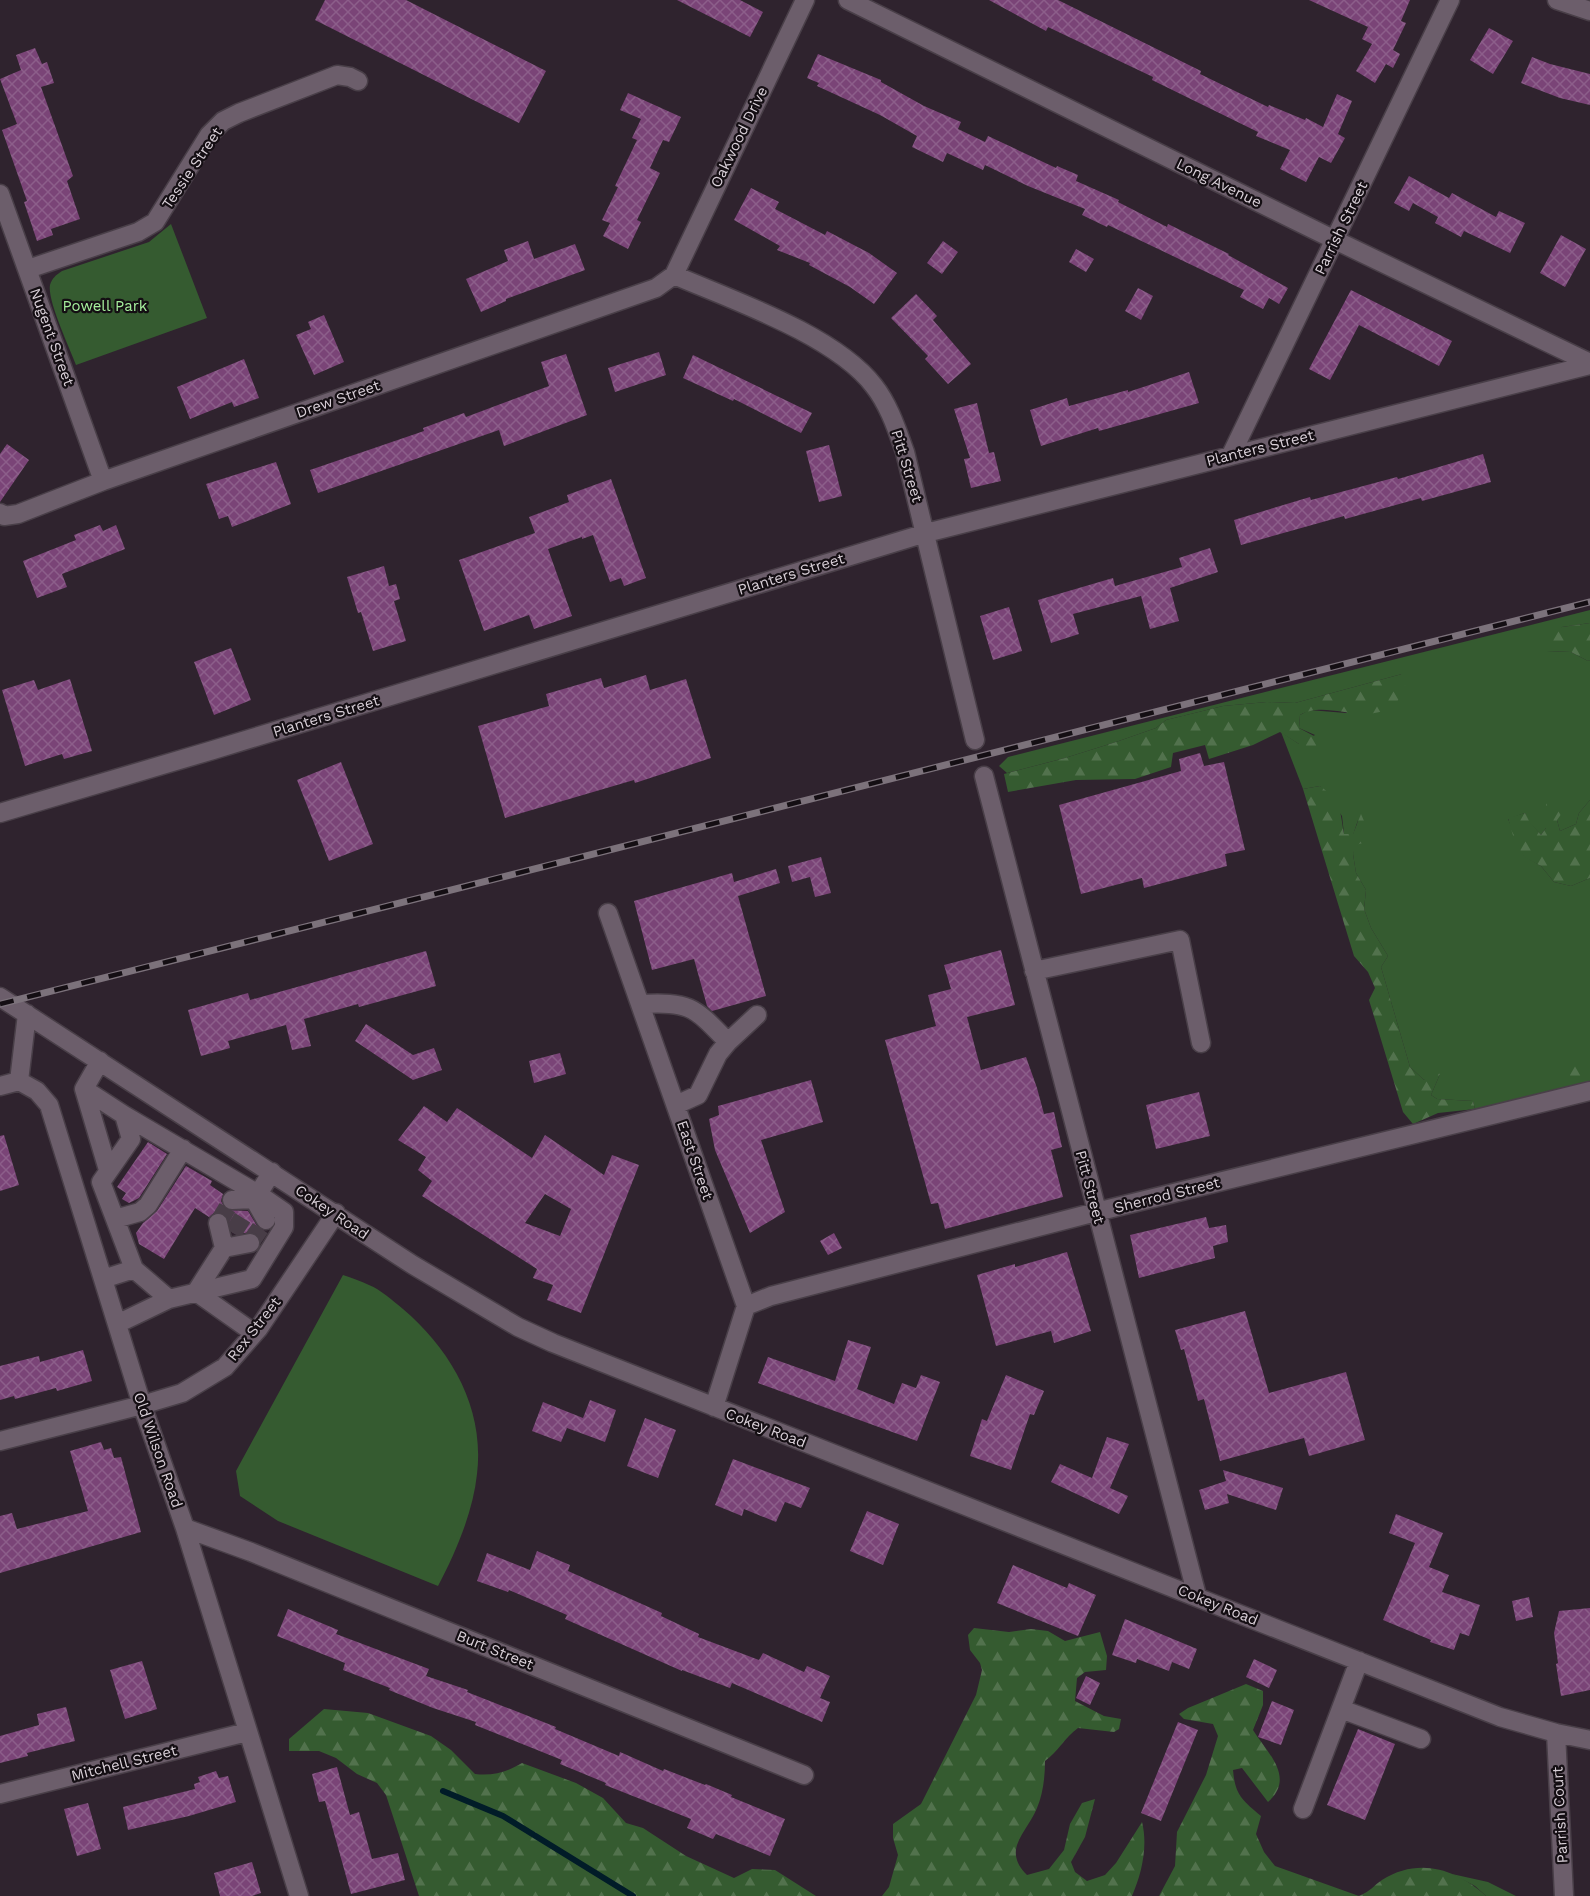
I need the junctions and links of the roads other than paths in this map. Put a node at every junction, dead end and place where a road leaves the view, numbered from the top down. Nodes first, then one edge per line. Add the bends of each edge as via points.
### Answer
1 (805, 0) edge
2 (848, 0) edge
3 (1450, 0) edge
4 (1557, 0) edge
5 (1590, 10) edge
6 (358, 81) dead end
7 (0, 194) edge
8 (1335, 240) junction
9 (28, 269) junction
10 (674, 275) junction
11 (1590, 364) edge
12 (1231, 455) junction
13 (103, 481) junction
14 (0, 513) edge
15 (926, 532) junction
16 (975, 740) dead end
17 (984, 776) dead end
18 (0, 813) edge
19 (608, 913) dead end
20 (1034, 971) junction
21 (0, 997) edge
22 (640, 1004) junction
23 (27, 1014) junction
24 (756, 1016) dead end
25 (728, 1042) junction
26 (1200, 1042) dead end
27 (100, 1061) junction
28 (19, 1081) junction
29 (0, 1086) edge
30 (84, 1089) junction
31 (1590, 1091) edge
32 (676, 1106) junction
33 (124, 1115) junction
34 (183, 1149) junction
35 (108, 1170) junction
36 (272, 1172) junction
37 (232, 1200) dead end
38 (254, 1201) junction
39 (1096, 1212) junction
40 (336, 1213) junction
41 (115, 1219) junction
42 (266, 1220) dead end
43 (218, 1223) dead end
44 (229, 1240) junction
45 (250, 1243) dead end
46 (134, 1269) junction
47 (103, 1279) junction
48 (196, 1292) junction
49 (169, 1299) junction
50 (746, 1306) junction
51 (117, 1324) junction
52 (254, 1333) junction
53 (142, 1405) junction
54 (714, 1407) junction
55 (0, 1441) edge
56 (185, 1528) junction
57 (1197, 1596) junction
58 (1359, 1661) junction
59 (1341, 1708) junction
60 (247, 1732) junction
61 (1556, 1733) junction
62 (1421, 1739) dead end
63 (1590, 1740) edge
64 (804, 1774) dead end
65 (0, 1794) edge
66 (1303, 1809) dead end
67 (299, 1896) edge
68 (1564, 1896) edge

1 - 10 street, Oakwood Drive
2 - 8 street, Long Avenue
3 - 8 street, Parrish Street
4 - 5 street
6 - 9 street, Tessie Street via 337,75 223,121 209,135 155,222 138,232
7 - 9 street, Nugent Street
8 - 11 street, Long Avenue
8 - 12 street, Parrish Street
9 - 13 street, Nugent Street
10 - 13 street, Drew Street via 656,288
10 - 15 street, Pitt Street via 784,322 847,360 874,386 906,452
11 - 12 street, Planters Street
12 - 15 street, Planters Street
13 - 14 street, Drew Street via 18,514
15 - 16 street, Pitt Street
15 - 18 street, Planters Street
17 - 20 street, Pitt Street
19 - 22 street, East Street
20 - 26 street via 1180,940
20 - 39 street, Pitt Street
21 - 23 street, Cokey Road
22 - 25 street via 685,1005
22 - 32 street, East Street
23 - 27 street, Cokey Road
23 - 28 street
24 - 25 street
25 - 32 street via 698,1095
27 - 30 street
27 - 36 street, Cokey Road
28 - 29 street
28 - 47 street, Old Wilson Road via 37,1091 49,1105
30 - 33 street
30 - 35 street
31 - 39 street, Sherrod Street
32 - 50 street, East Street
33 - 34 street
33 - 35 street via 131,1139
34 - 38 street
34 - 41 street via 148,1205 140,1212
35 - 41 street via 101,1182
36 - 38 street
36 - 40 street, Cokey Road
37 - 38 street
38 - 42 street
38 - 48 street via 284,1212 284,1227 252,1279
39 - 50 street, Sherrod Street via 771,1296
39 - 57 street, Pitt Street
40 - 52 street, Rex Street
40 - 54 street, Cokey Road via 518,1327
41 - 46 street
43 - 44 street
44 - 45 street
44 - 48 street
46 - 47 street
46 - 49 street
47 - 51 street, Old Wilson Road
48 - 49 street
48 - 52 street
49 - 51 street
50 - 54 street
51 - 53 street, Old Wilson Road
52 - 53 street, Rex Street via 225,1367 204,1381 182,1393
53 - 55 street, Rex Street
53 - 56 street, Old Wilson Road
54 - 57 street, Cokey Road
56 - 60 street, Old Wilson Road
56 - 64 street, Burt Street
57 - 58 street, Cokey Road
58 - 59 street
58 - 61 street, Cokey Road via 1500,1716
59 - 62 street
59 - 66 street
60 - 65 street, Mitchell Street
60 - 67 street, Old Wilson Road
61 - 63 street, Cokey Road
61 - 68 street, Parrish Court

